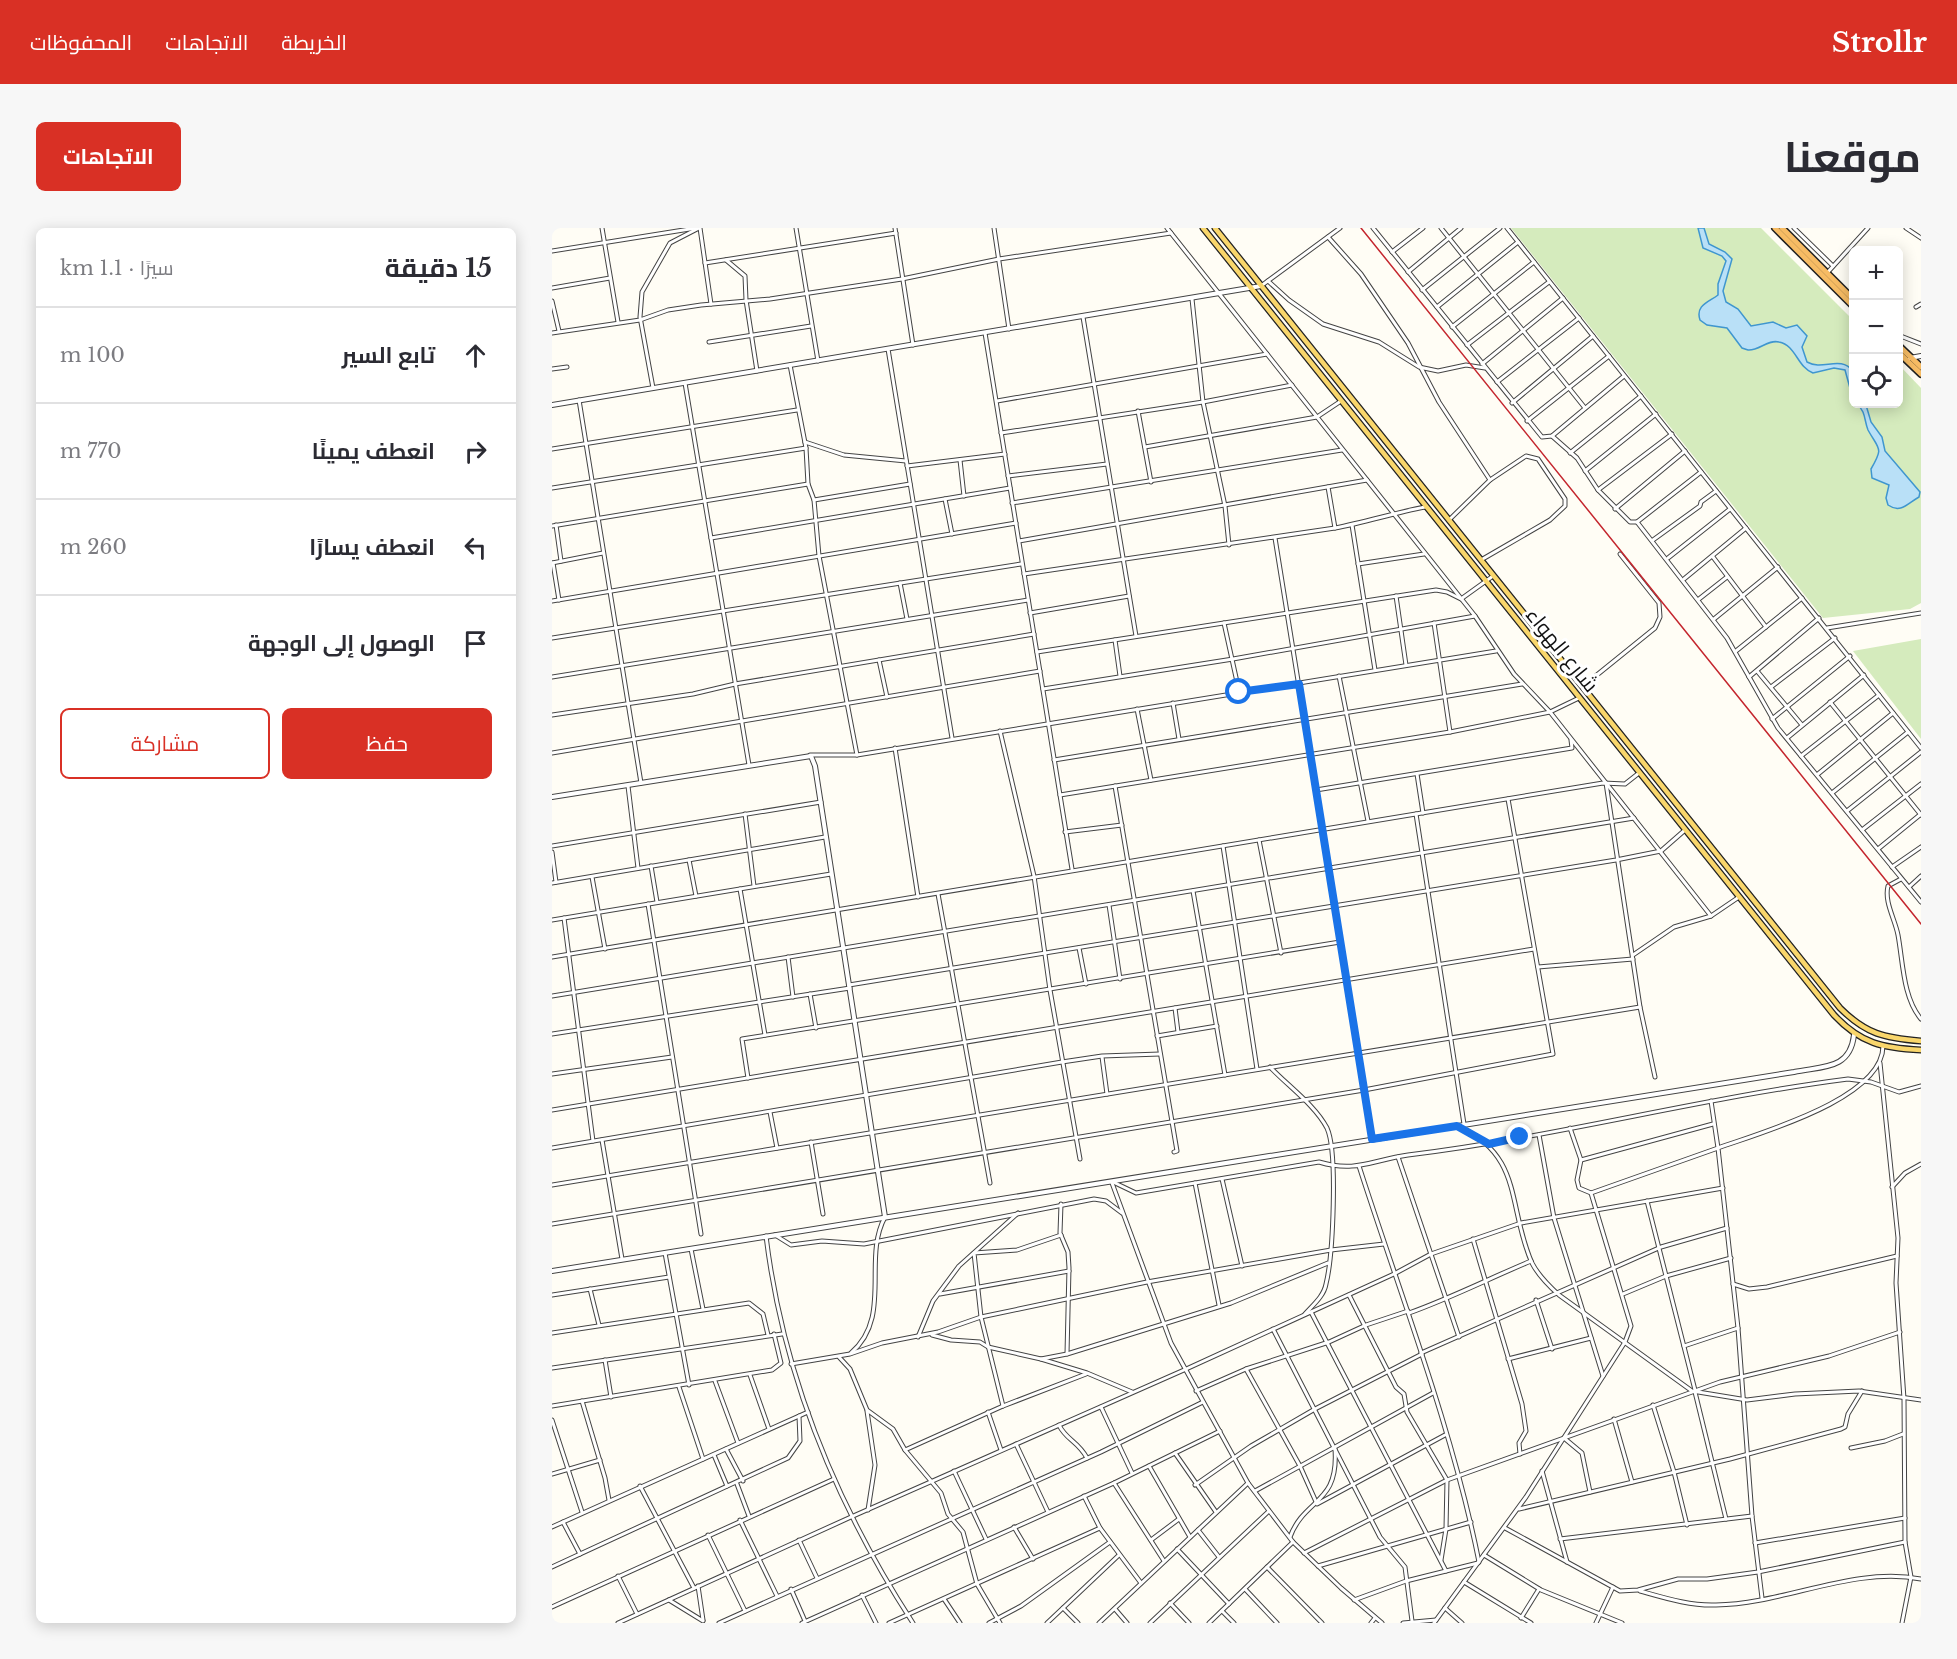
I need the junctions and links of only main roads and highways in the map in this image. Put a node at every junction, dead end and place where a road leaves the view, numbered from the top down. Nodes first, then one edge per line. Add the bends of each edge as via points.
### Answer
1 (1203, 228) edge
2 (1215, 228) edge
3 (1775, 228) edge
4 (1782, 228) edge
5 (1849, 295) edge
6 (1849, 302) edge
7 (1903, 350) edge
8 (1902, 354) edge
9 (1909, 358) junction
10 (1921, 367) edge
11 (1921, 374) edge
12 (1921, 1041) edge
13 (1921, 1050) edge

1 - 13 main road, شارع الهواء via 1834,1016 1854,1035 1883,1046
2 - 12 main road, شارع الهواء via 1850,1019 1881,1036
3 - 6 highway
4 - 5 highway
7 - 9 highway
8 - 9 highway
9 - 10 highway
9 - 11 highway

